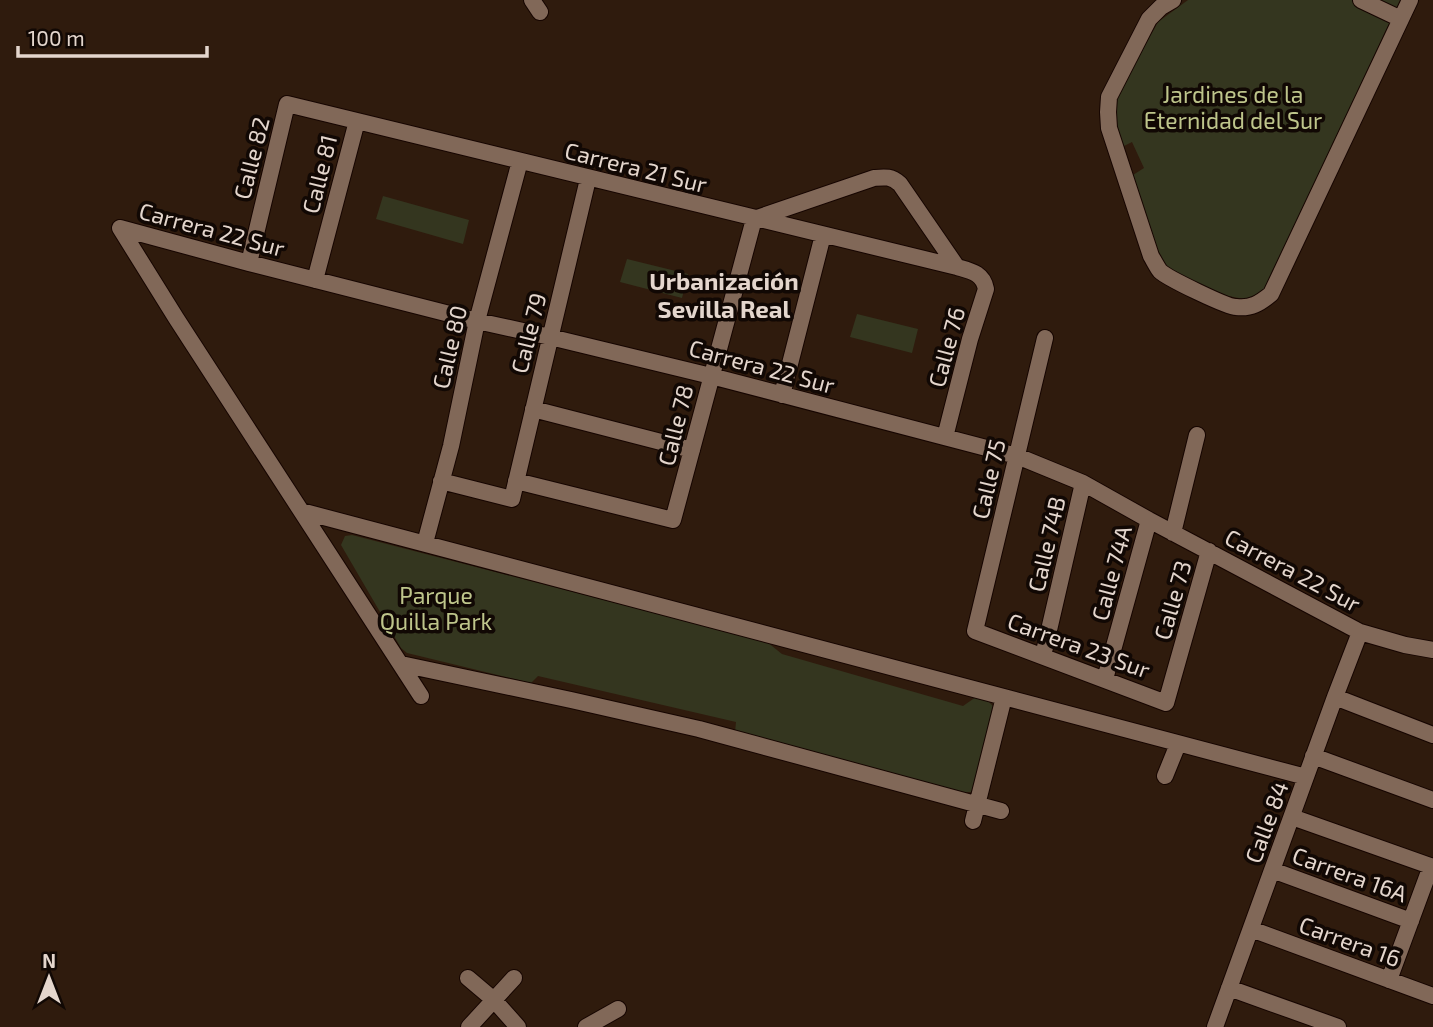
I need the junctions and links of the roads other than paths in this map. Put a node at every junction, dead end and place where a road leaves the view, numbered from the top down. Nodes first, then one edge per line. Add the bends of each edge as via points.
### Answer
1 (1173, 0) edge
2 (1360, 0) edge
3 (1410, 0) edge
4 (1401, 19) junction
5 (287, 104) joint
6 (356, 121) junction
7 (520, 161) junction
8 (588, 179) junction
9 (754, 219) junction
10 (823, 235) junction
11 (249, 263) junction
12 (957, 267) junction
13 (975, 272) joint
14 (315, 280) junction
15 (477, 321) junction
16 (550, 337) junction
17 (1045, 338) dead end
18 (711, 376) junction
19 (782, 395) junction
20 (533, 409) junction
21 (1197, 435) dead end
22 (945, 437) junction
23 (692, 450) junction
24 (1017, 456) junction
25 (441, 481) junction
26 (516, 481) junction
27 (1083, 483) junction
28 (301, 511) junction
29 (1149, 520) junction
30 (1173, 533) junction
31 (425, 543) junction
32 (1209, 551) junction
33 (975, 631) joint
34 (1360, 632) junction
35 (1405, 645) junction
36 (1433, 650) edge
37 (1043, 656) junction
38 (1433, 663) edge
39 (401, 664) junction
40 (1105, 679) junction
41 (421, 696) dead end
42 (1004, 697) junction
43 (1335, 697) junction
44 (1166, 702) joint
45 (1433, 735) edge
46 (1178, 744) junction
47 (1313, 756) junction
48 (1165, 776) dead end
49 (1306, 777) junction
50 (1433, 800) edge
51 (1001, 811) dead end
52 (975, 813) junction
53 (1292, 817) junction
54 (1432, 867) edge
55 (1272, 870) junction
56 (1411, 921) junction
57 (1251, 929) junction
58 (468, 978) dead end
59 (514, 978) dead end
60 (1390, 980) junction
61 (1229, 988) junction
62 (1433, 996) edge
63 (494, 1000) junction
64 (618, 1009) dead end
65 (469, 1027) edge
66 (518, 1027) edge
67 (586, 1027) edge
68 (1215, 1027) edge
69 (1338, 1027) edge

1 - 4 street via 1149,19 1109,97 1109,128 1151,257 1160,270 1233,307 1251,307 1271,294
2 - 4 street
3 - 4 street
5 - 6 street, Carrera 21 Sur
5 - 11 street, Calle 82
6 - 7 street, Carrera 21 Sur
6 - 14 street, Calle 81
7 - 8 street, Carrera 21 Sur
7 - 15 street, Calle 80
8 - 9 street, Carrera 21 Sur
8 - 16 street, Calle 79
9 - 10 street, Carrera 21 Sur
9 - 12 street via 887,176 901,184
9 - 18 street, Calle 78
10 - 12 street, Carrera 21 Sur
10 - 19 street
11 - 14 street, Carrera 22 Sur
11 - 28 street, Carrera 22 Sur via 120,228
12 - 13 street, Carrera 21 Sur
13 - 22 street, Calle 76 via 986,289
14 - 15 street, Carrera 22 Sur
15 - 16 street, Carrera 22 Sur
15 - 25 street, Calle 80
16 - 18 street, Carrera 22 Sur
16 - 20 street, Calle 79
17 - 24 street, Calle 75
18 - 19 street, Carrera 22 Sur
18 - 23 street, Calle 78
19 - 22 street, Carrera 22 Sur
20 - 23 street
20 - 26 street, Calle 79
21 - 30 street
22 - 24 street, Carrera 22 Sur
23 - 26 street, Calle 78 via 673,520
24 - 27 street, Carrera 22 Sur
24 - 33 street, Calle 75
25 - 26 street, Calle 79 via 512,499
25 - 31 street, Calle 80
27 - 29 street, Carrera 22 Sur
27 - 37 street, Calle 74B
28 - 31 street
28 - 39 street
29 - 30 street, Carrera 22 Sur
29 - 40 street, Calle 74A
30 - 32 street, Carrera 22 Sur
31 - 42 street
32 - 34 street, Carrera 22 Sur
32 - 44 street, Calle 73
33 - 37 street, Carrera 23 Sur
34 - 35 street, Carrera 22 Sur
34 - 43 street, Calle 84
35 - 36 street
35 - 38 street
37 - 40 street, Carrera 23 Sur
39 - 41 street
39 - 52 street via 699,730
40 - 44 street, Carrera 23 Sur
42 - 46 street
42 - 52 street
43 - 45 street
43 - 47 street, Calle 84
46 - 48 street
46 - 49 street
47 - 49 street, Calle 84
47 - 50 street
49 - 53 street, Calle 84
51 - 52 street
53 - 54 street
53 - 55 street, Calle 84
54 - 56 street
55 - 56 street, Carrera 16A
55 - 57 street, Calle 84
56 - 60 street
57 - 60 street, Carrera 16
57 - 61 street, Calle 84
58 - 63 street
59 - 63 street
60 - 62 street, Carrera 16
61 - 68 street, Calle 84
61 - 69 street
63 - 65 street
63 - 66 street
64 - 67 street

